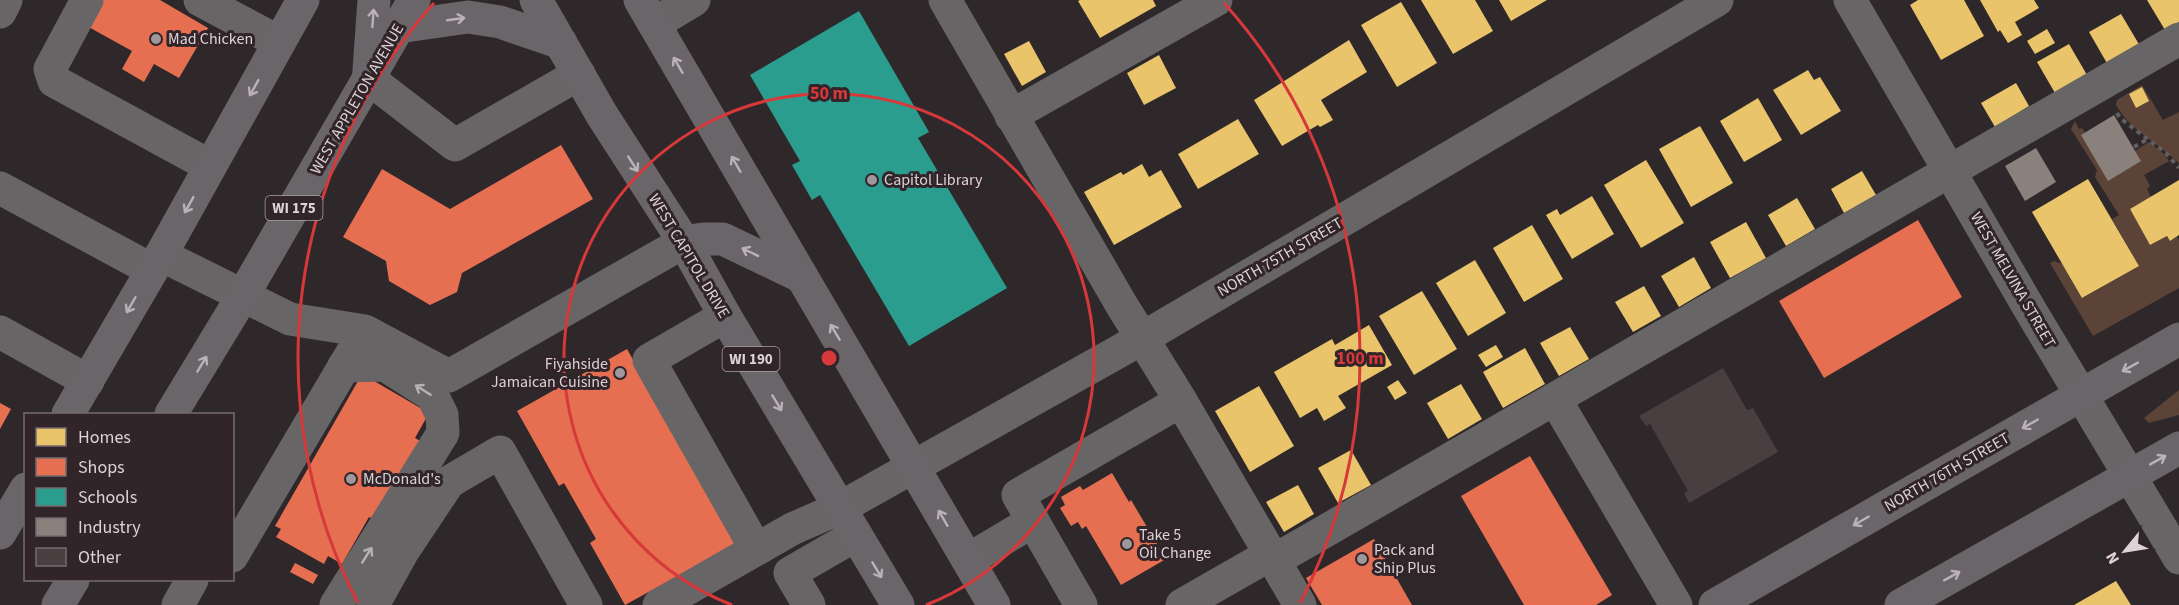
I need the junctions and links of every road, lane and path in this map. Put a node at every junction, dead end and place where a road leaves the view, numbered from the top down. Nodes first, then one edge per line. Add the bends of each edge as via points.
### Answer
1 (6, 0) edge
2 (87, 0) edge
3 (200, 0) edge
4 (303, 0) edge
5 (374, 0) edge
6 (536, 0) edge
7 (694, 0) edge
8 (945, 0) edge
9 (1216, 0) edge
10 (1717, 0) edge
11 (1850, 0) edge
12 (0, 12) edge
13 (647, 12) edge
14 (406, 13) edge
15 (2179, 39) edge
16 (279, 42) junction
17 (561, 43) junction
18 (579, 74) junction
19 (368, 78) junction
20 (2116, 111) dead end
21 (1011, 116) junction
22 (2148, 139) junction
23 (2134, 147) dead end
24 (210, 166) junction
25 (2179, 168) edge
26 (1949, 171) junction
27 (0, 188) edge
28 (684, 242) junction
29 (156, 262) junction
30 (802, 277) junction
31 (242, 297) junction
32 (724, 316) junction
33 (365, 331) junction
34 (0, 332) edge
35 (1142, 339) junction
36 (2179, 339) edge
37 (344, 366) junction
38 (88, 381) junction
39 (2081, 395) junction
40 (1555, 399) junction
41 (1181, 401) junction
42 (69, 413) edge
43 (172, 413) edge
44 (2179, 448) edge
45 (914, 468) junction
46 (2129, 476) junction
47 (848, 521) junction
48 (1033, 521) junction
49 (756, 549) junction
50 (234, 553) edge
51 (1273, 557) junction
52 (2179, 558) edge
53 (968, 560) junction
54 (72, 581) edge
55 (191, 581) edge
56 (58, 605) edge
57 (178, 605) edge
58 (336, 605) edge
59 (373, 605) edge
60 (586, 605) edge
61 (659, 605) edge
62 (809, 605) edge
63 (898, 605) edge
64 (994, 605) edge
65 (1082, 605) edge
66 (1182, 605) edge
67 (1300, 605) edge
68 (1676, 605) edge
69 (1715, 605) edge
70 (1901, 605) edge

1 - 12 street
2 - 24 street via 50,69 54,81
3 - 16 street
4 - 16 main road
19 -> 5 main road
6 - 17 main road, WEST CAPITOL DRIVE / WI 190
7 - 13 street
8 - 21 street
9 - 21 street
10 - 35 street, NORTH 75TH STREET
11 - 26 street, WEST MELVINA STREET
30 -> 13 main road
14 -> 17 main road via 500,22
14 - 19 main road, WEST APPLETON AVENUE / WI 175
15 - 26 street
16 -> 24 main road
17 - 18 main road, WEST CAPITOL DRIVE / WI 190
18 - 19 street via 455,145
18 -> 28 main road, WEST CAPITOL DRIVE / WI 190
19 - 31 main road, WEST APPLETON AVENUE / WI 175
20 - 22 path
21 - 35 street
22 - 23 path
22 - 25 path
24 -> 29 main road
26 - 39 street, WEST MELVINA STREET
26 - 40 street
27 - 29 street
30 -> 28 main road via 723,238
28 - 32 main road, WEST CAPITOL DRIVE / WI 190
28 - 33 street via 449,376
29 - 31 street
29 -> 38 main road
45 -> 30 main road
31 - 33 street via 290,319
43 -> 31 main road, WEST APPLETON AVENUE / WI 175
32 -> 47 main road, WEST CAPITOL DRIVE / WI 190
32 - 49 street via 649,360
33 - 37 street
34 - 38 street
35 - 41 street
35 - 45 street, NORTH 75TH STREET
36 -> 39 main road, NORTH 76TH STREET
37 - 50 street
58 -> 37 street via 443,434 442,416 432,395 385,365
38 - 42 main road
39 - 46 street, WEST MELVINA STREET
39 -> 69 main road, NORTH 76TH STREET
40 - 51 street
40 - 68 street
41 - 48 street via 1018,495
41 - 51 street
46 -> 44 main road
45 - 47 street, NORTH 75TH STREET
53 -> 45 main road
46 - 52 street, WEST MELVINA STREET
70 -> 46 main road
47 - 49 street via 792,529
47 - 62 street via 790,573
47 -> 63 main road, WEST CAPITOL DRIVE / WI 190
48 - 53 street
48 - 65 street
49 - 61 street
51 - 66 street
51 - 67 street
53 - 64 main road
54 - 56 main road
55 - 57 street
59 - 60 street via 449,482 500,452

